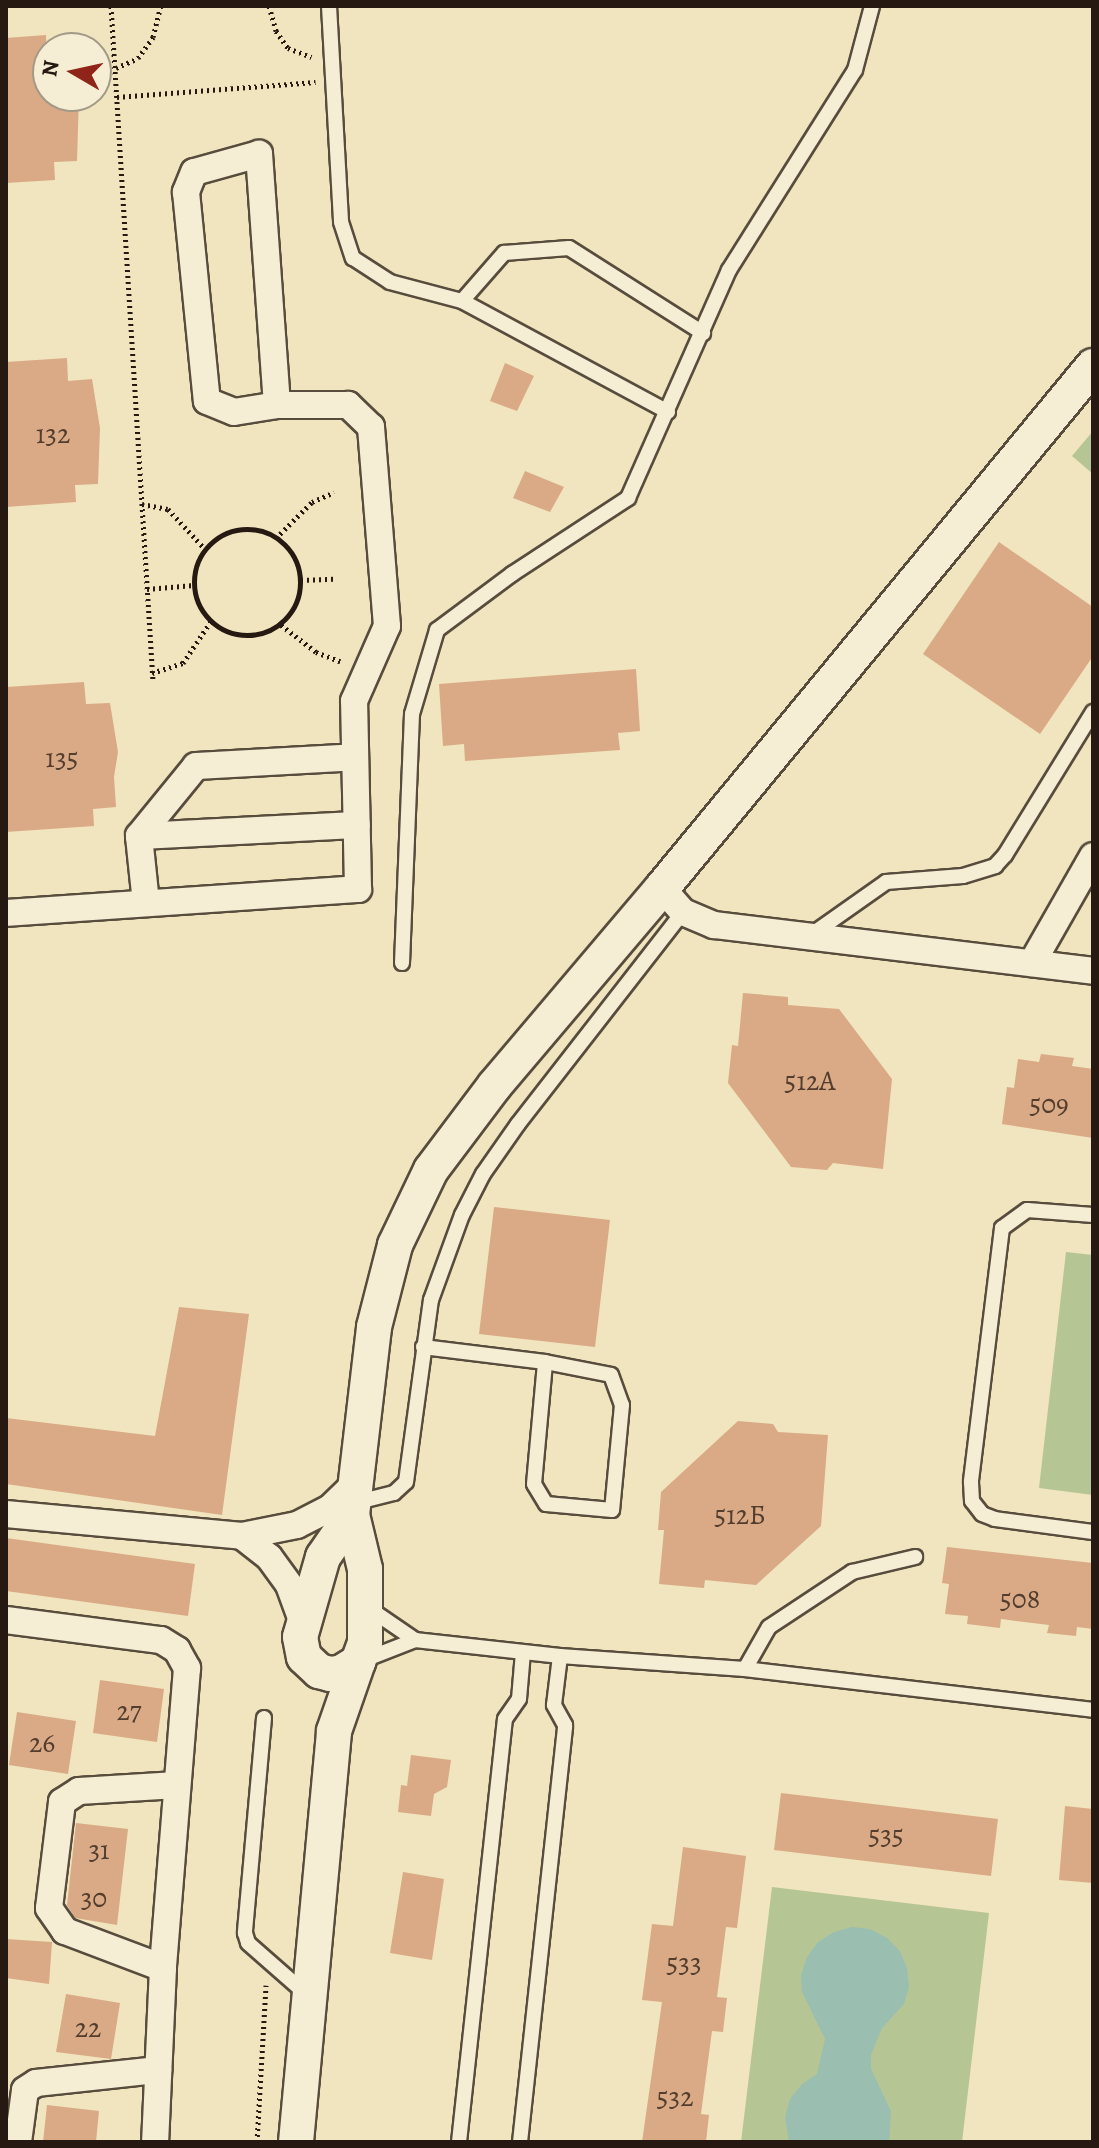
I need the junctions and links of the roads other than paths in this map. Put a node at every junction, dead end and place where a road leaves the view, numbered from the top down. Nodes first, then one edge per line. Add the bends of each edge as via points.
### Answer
1 (329, 6) edge
2 (872, 6) edge
3 (462, 301) junction
4 (703, 333) junction
5 (1093, 366) edge
6 (277, 405) junction
7 (668, 412) junction
8 (1093, 712) edge
9 (355, 757) junction
10 (357, 825) junction
11 (139, 836) junction
12 (1093, 856) edge
13 (673, 900) junction
14 (146, 903) junction
15 (6, 913) edge
16 (807, 937) junction
17 (402, 963) dead end
18 (1032, 963) junction
19 (1093, 971) edge
20 (1093, 1215) edge
21 (423, 1347) junction
22 (545, 1362) junction
23 (354, 1501) junction
24 (6, 1514) edge
25 (1093, 1532) edge
26 (242, 1536) junction
27 (323, 1557) junction
28 (915, 1557) dead end
29 (365, 1569) junction
30 (367, 1606) junction
31 (6, 1620) edge
32 (304, 1626) junction
33 (415, 1640) junction
34 (523, 1652) junction
35 (560, 1656) junction
36 (358, 1662) junction
37 (311, 1666) junction
38 (745, 1669) junction
39 (1093, 1710) edge
40 (264, 1718) dead end
41 (334, 1731) junction
42 (177, 1785) junction
43 (163, 1968) junction
44 (309, 1997) junction
45 (158, 2070) junction
46 (18, 2142) edge
47 (155, 2142) edge
48 (296, 2142) edge
49 (459, 2142) edge
50 (520, 2142) edge

1 - 3 lane via 341,222 353,258 390,282
2 - 4 lane via 855,70 729,270
3 - 4 lane via 504,253 569,248
3 - 7 lane
4 - 7 lane
5 - 13 street
6 - 6 street via 262,201 259,154 194,172 186,192 207,401 234,412
6 - 9 street via 348,405 371,427 387,626 354,701
7 - 17 lane via 628,498 437,630 412,714
8 - 16 lane via 995,866 963,876 886,882
9 - 10 street
9 - 11 street via 196,766
10 - 11 street
10 - 14 street via 358,889
11 - 14 street
12 - 18 street
13 - 16 street via 714,925
13 - 21 lane via 483,1174 442,1264
13 - 23 street via 495,1085 431,1170 395,1245 374,1327
14 - 15 street
16 - 18 street
18 - 19 street
20 - 25 lane via 1027,1210 1002,1228 971,1482 972,1501 982,1514
21 - 22 lane
21 - 23 lane via 406,1482 394,1493
22 - 22 lane via 534,1484 546,1504 612,1510 622,1405 611,1375
23 - 26 street via 297,1525
23 - 27 street
23 - 29 street
24 - 26 street
26 - 32 street via 269,1557 289,1585
27 - 29 street via 346,1551
27 - 32 street
28 - 38 lane via 852,1572 769,1627
29 - 30 street
30 - 33 lane
30 - 36 street
31 - 42 street via 161,1640 177,1650 187,1668
32 - 37 street via 300,1647
33 - 34 lane
33 - 36 lane
34 - 35 lane
34 - 49 lane via 519,1699 505,1719
35 - 38 lane
35 - 50 lane via 554,1705 565,1725
36 - 37 street via 340,1673
36 - 41 street
37 - 41 street
38 - 39 lane
40 - 44 lane via 244,1914 248,1943
41 - 44 street
42 - 43 street
42 - 43 street via 79,1791 62,1802 49,1908 65,1931
43 - 45 street
44 - 48 street
45 - 46 street via 36,2083 25,2090
45 - 47 street

